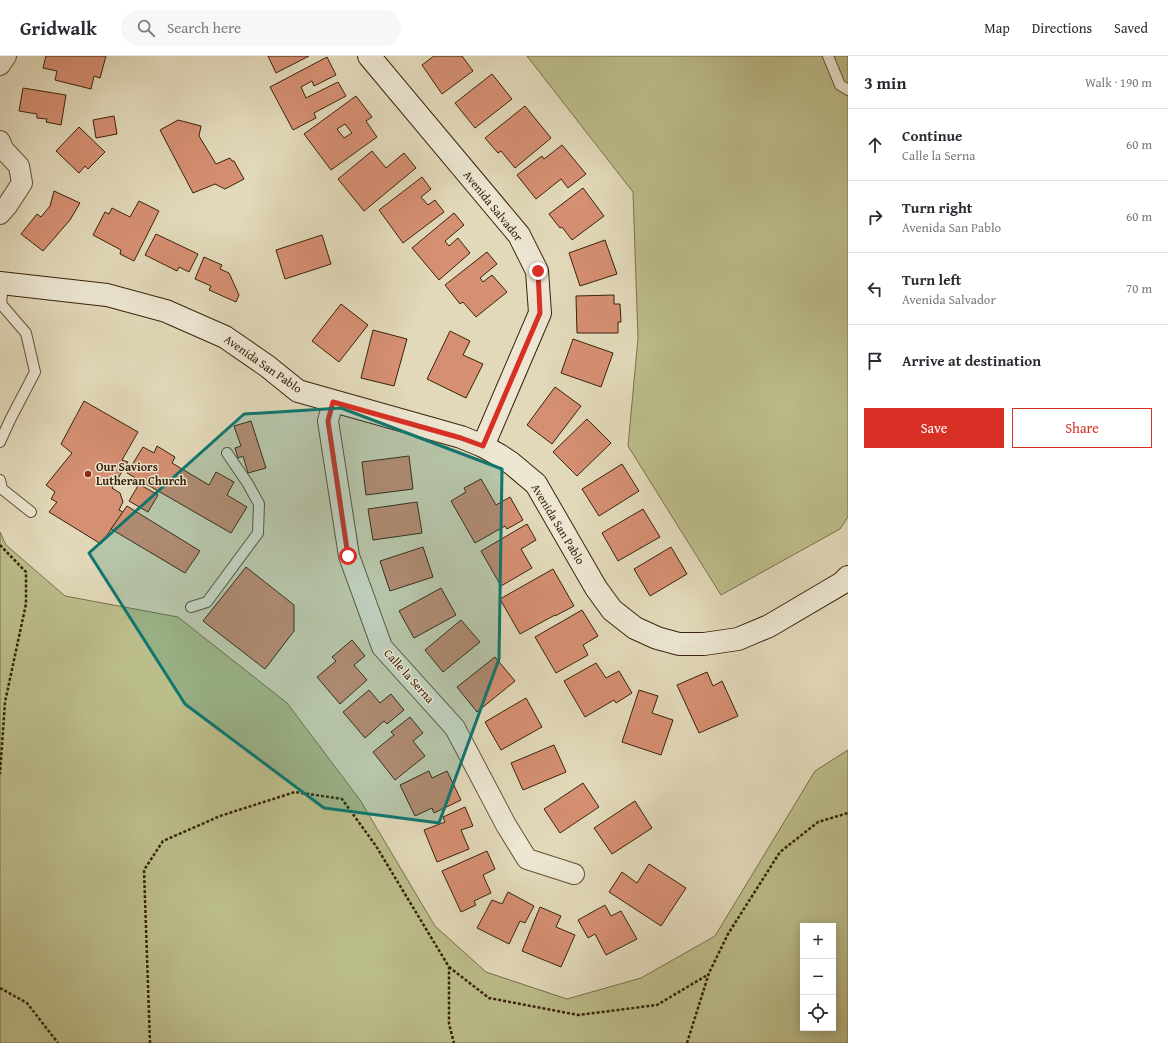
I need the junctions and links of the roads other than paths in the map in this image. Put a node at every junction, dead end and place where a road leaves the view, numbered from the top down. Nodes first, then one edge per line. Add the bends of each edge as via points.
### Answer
1 (6, 56) edge
2 (369, 56) edge
3 (828, 56) edge
4 (0, 65) edge
5 (848, 90) edge
6 (0, 141) edge
7 (0, 214) edge
8 (1, 283) edge
9 (333, 402) junction
10 (0, 442) edge
11 (483, 446) junction
12 (227, 453) dead end
13 (0, 480) edge
14 (31, 512) dead end
15 (848, 577) edge
16 (191, 607) dead end
17 (574, 874) dead end

1 - 4 street
2 - 11 street, Avenida Salvador via 519,235 538,271 540,313
3 - 5 lane via 840,85
6 - 7 street via 3,149 19,166 22,183
8 - 9 street, Avenida San Pablo via 107,295 166,310 225,336 298,391
8 - 10 lane via 1,304 26,333 35,372
9 - 11 street, Avenida San Pablo
9 - 17 street, Calle la Serna via 328,421 348,556 382,647 455,728 506,825 527,859
11 - 15 street, Avenida San Pablo via 511,463 536,484 596,588 612,610 634,628 657,638 679,644 704,644 738,639 769,626
12 - 16 lane via 259,504 258,533 207,602
13 - 14 lane via 2,489

